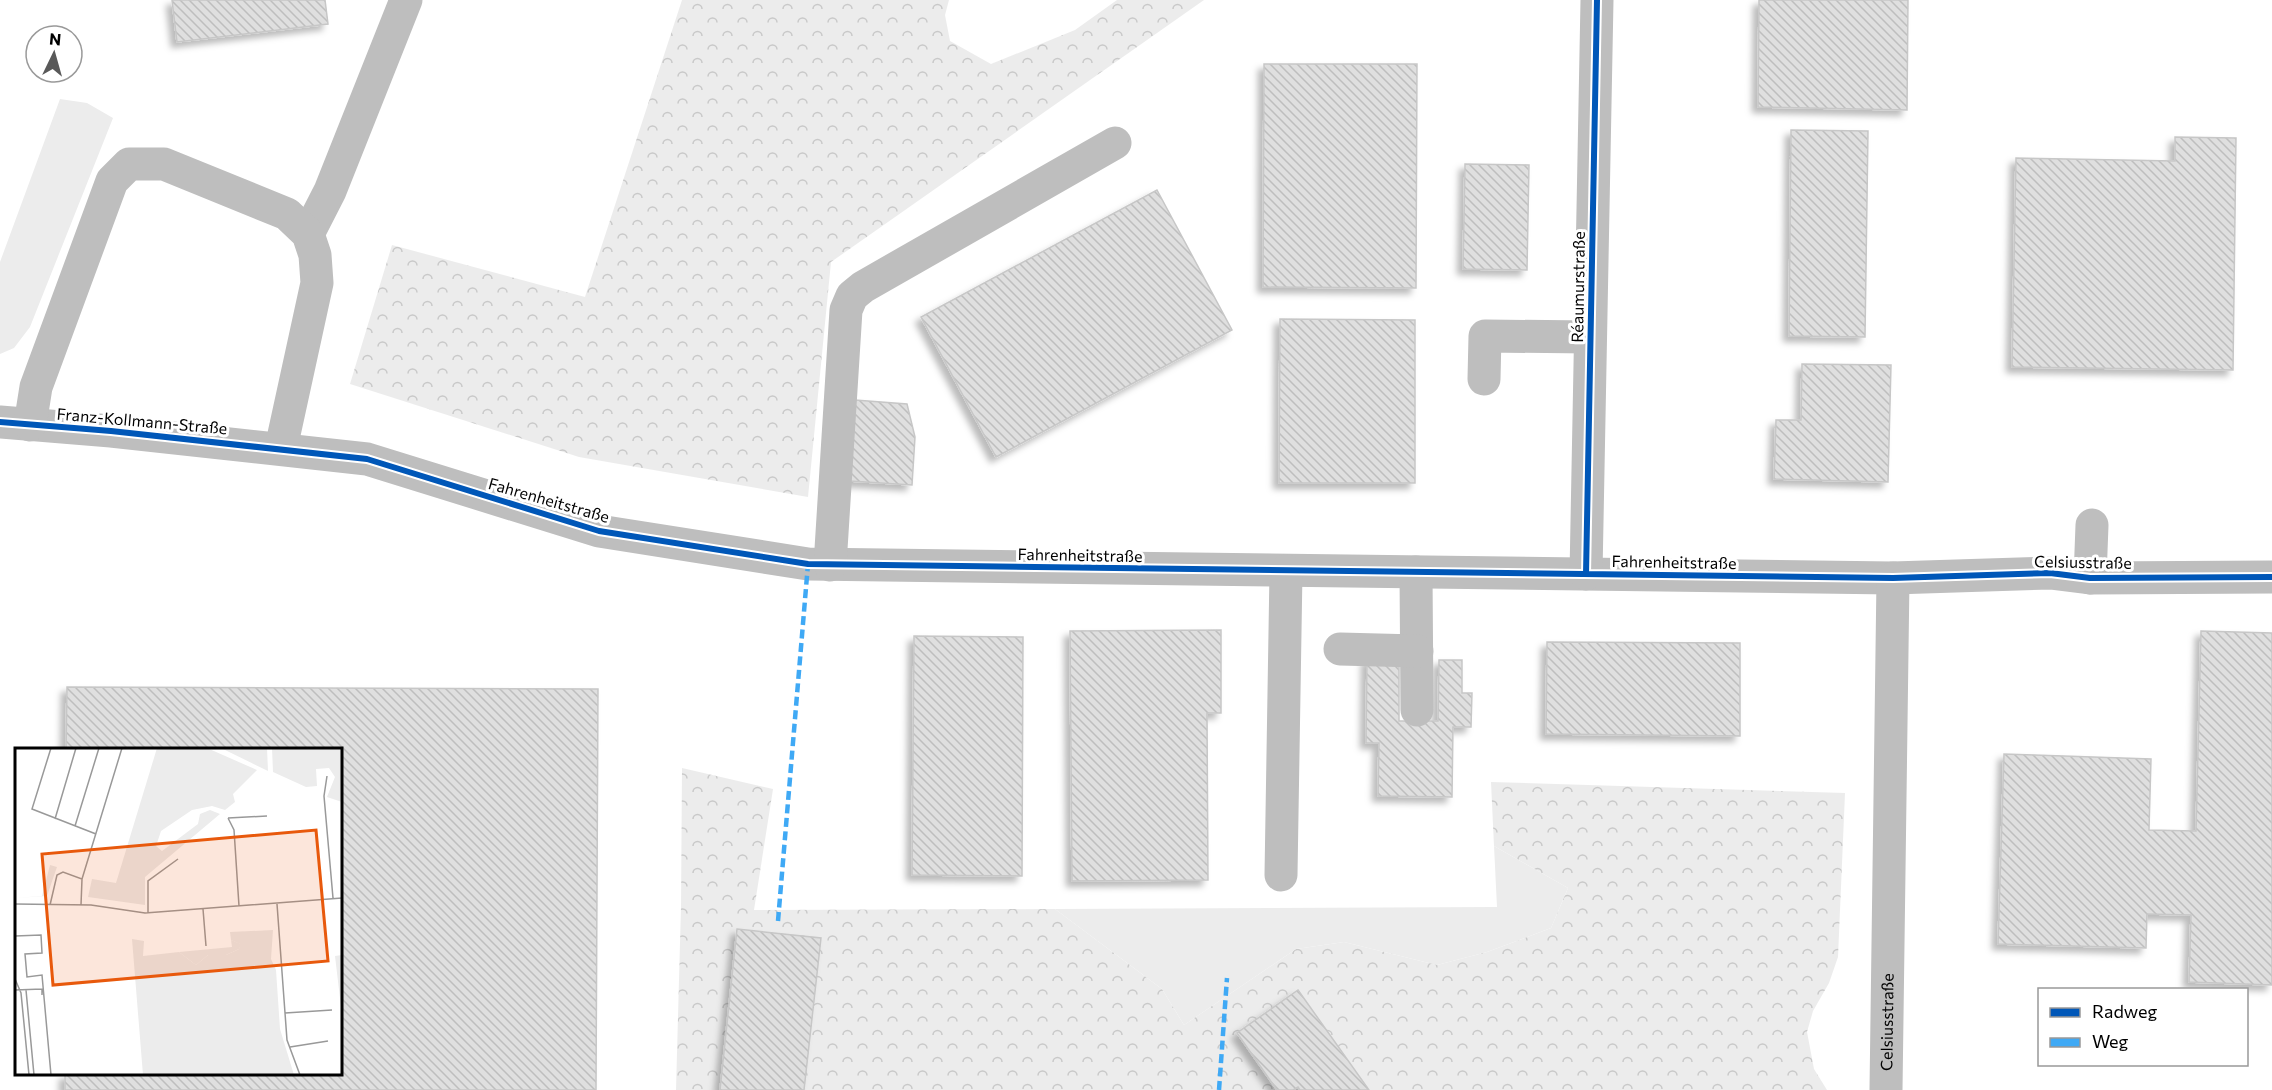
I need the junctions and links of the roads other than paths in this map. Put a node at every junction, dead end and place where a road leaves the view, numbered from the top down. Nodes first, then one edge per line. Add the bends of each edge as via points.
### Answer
1 (406, 0) edge
2 (1597, 0) edge
3 (1115, 143) dead end
4 (308, 234) junction
5 (1590, 337) junction
6 (1484, 379) dead end
7 (15, 423) edge
8 (281, 448) junction
9 (2092, 525) dead end
10 (830, 565) junction
11 (1286, 571) junction
12 (1416, 572) junction
13 (1586, 574) junction
14 (2272, 577) edge
15 (1893, 578) junction
16 (2090, 578) junction
17 (1340, 649) dead end
18 (1416, 651) junction
19 (1417, 710) dead end
20 (1281, 875) dead end
21 (1886, 1090) edge

1 - 4 street via 330,191
2 - 5 street, Réaumurstraße
3 - 10 street via 852,296 846,310
4 - 7 street, Franz-Kollmann-Straße via 287,214 164,164 129,164 112,181 36,387
4 - 8 street via 315,255 317,283
5 - 6 street via 1485,336
5 - 13 street, Réaumurstraße
7 - 8 street, Franz-Kollmann-Straße
8 - 10 street, Fahrenheitstraße via 367,459 599,531
9 - 16 street
10 - 11 street, Fahrenheitstraße
11 - 12 street, Fahrenheitstraße
11 - 20 street
12 - 13 street, Fahrenheitstraße
12 - 18 street
13 - 15 street, Fahrenheitstraße
14 - 16 street, Celsiusstraße
15 - 16 street, Celsiusstraße via 2050,573
15 - 21 street, Celsiusstraße
17 - 18 street
18 - 19 street

